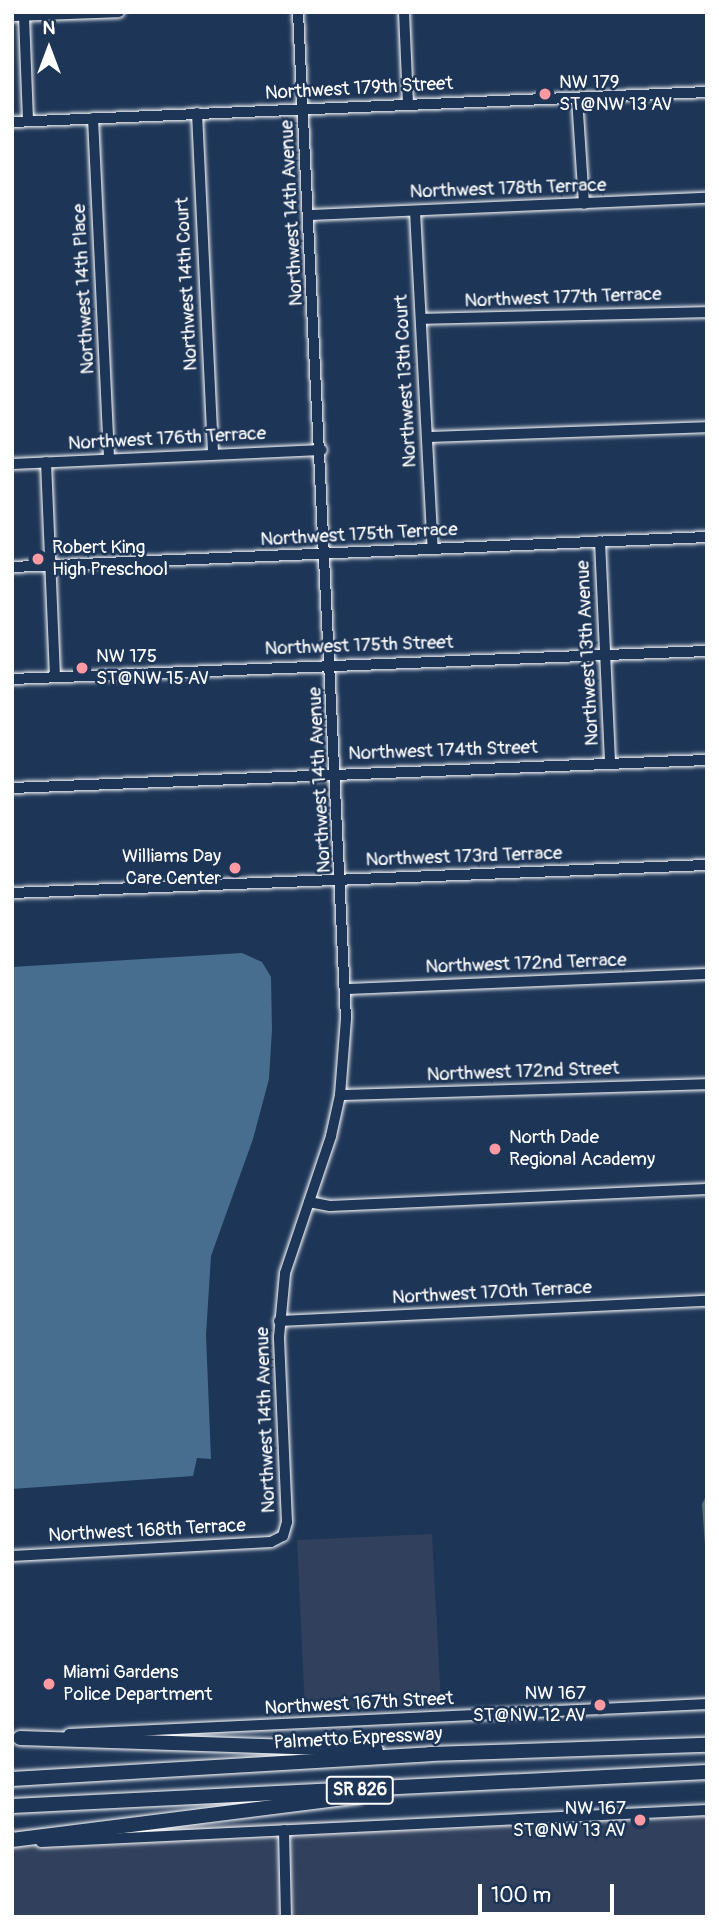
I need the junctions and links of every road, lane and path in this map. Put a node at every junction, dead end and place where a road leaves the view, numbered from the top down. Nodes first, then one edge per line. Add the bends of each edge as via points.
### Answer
1 (119, 12) edge
2 (298, 12) edge
3 (404, 12) edge
4 (12, 16) edge
5 (24, 16) junction
6 (707, 92) edge
7 (577, 97) junction
8 (408, 104) junction
9 (303, 109) junction
10 (197, 113) junction
11 (93, 118) junction
12 (28, 121) junction
13 (12, 122) edge
14 (707, 198) edge
15 (584, 204) junction
16 (415, 211) junction
17 (310, 215) junction
18 (707, 312) edge
19 (421, 319) junction
20 (707, 427) edge
21 (427, 438) junction
22 (322, 450) junction
23 (213, 454) junction
24 (109, 459) junction
25 (46, 462) junction
26 (12, 464) edge
27 (707, 537) edge
28 (600, 541) junction
29 (433, 549) junction
30 (327, 554) junction
31 (51, 565) junction
32 (12, 567) edge
33 (707, 651) edge
34 (605, 656) junction
35 (332, 663) junction
36 (55, 677) junction
37 (12, 678) edge
38 (707, 760) edge
39 (610, 762) junction
40 (335, 773) junction
41 (12, 788) edge
42 (707, 864) edge
43 (342, 879) junction
44 (12, 893) edge
45 (707, 974) edge
46 (346, 989) junction
47 (707, 1084) edge
48 (340, 1096) junction
49 (707, 1189) edge
50 (309, 1202) junction
51 (707, 1301) edge
52 (279, 1321) junction
53 (283, 1536) joint
54 (12, 1556) edge
55 (707, 1704) edge
56 (16, 1739) edge
57 (707, 1745) edge
58 (430, 1754) junction
59 (707, 1772) edge
60 (12, 1779) edge
61 (383, 1788) junction
62 (12, 1806) edge
63 (707, 1810) edge
64 (284, 1830) junction
65 (12, 1840) edge
66 (286, 1917) edge

1 - 5 street
2 - 9 street, Northwest 14th Avenue
3 - 8 street
4 - 5 street
5 - 12 street
6 - 7 street, Northwest 179th Street
7 - 8 street, Northwest 179th Street
7 - 15 street
8 - 9 street, Northwest 179th Street
9 - 10 street, Northwest 179th Street
9 - 17 street, Northwest 14th Avenue
10 - 11 street, Northwest 179th Street
10 - 23 street, Northwest 14th Court
11 - 12 street, Northwest 179th Street
11 - 24 street, Northwest 14th Place
12 - 13 street, Northwest 179th Street
14 - 15 street, Northwest 178th Terrace
15 - 16 street, Northwest 178th Terrace
16 - 17 street, Northwest 178th Terrace
16 - 19 street, Northwest 13th Court
17 - 22 street, Northwest 14th Avenue
18 - 19 street, Northwest 177th Terrace
19 - 21 street, Northwest 13th Court
20 - 21 street
21 - 29 street, Northwest 13th Court
22 - 23 street, Northwest 176th Terrace
22 - 30 street, Northwest 14th Avenue
23 - 24 street, Northwest 176th Terrace
24 - 25 street, Northwest 176th Terrace
25 - 26 street, Northwest 176th Terrace
25 - 31 street
27 - 28 street, Northwest 175th Terrace
28 - 29 street, Northwest 175th Terrace
28 - 34 street, Northwest 13th Avenue
29 - 30 street, Northwest 175th Terrace
30 - 31 street, Northwest 175th Terrace
30 - 35 street, Northwest 14th Avenue
31 - 32 street, Northwest 175th Terrace
31 - 36 street
33 - 34 street, Northwest 175th Street
34 - 35 street, Northwest 175th Street
34 - 39 street, Northwest 13th Avenue
35 - 36 street, Northwest 175th Street
35 - 40 street, Northwest 14th Avenue
36 - 37 street, Northwest 175th Street
38 - 39 street, Northwest 174th Street
39 - 40 street, Northwest 174th Street
40 - 41 street, Northwest 174th Street
40 - 43 street, Northwest 14th Avenue
42 - 43 street, Northwest 173rd Terrace
43 - 44 street, Northwest 173rd Terrace
43 - 46 street, Northwest 14th Avenue
45 - 46 street, Northwest 172nd Terrace
46 - 48 street, Northwest 14th Avenue
47 - 48 street, Northwest 172nd Street
48 - 50 street, Northwest 14th Avenue
49 - 50 street via 330,1206
50 - 52 street, Northwest 14th Avenue via 285,1273
51 - 52 street, Northwest 170th Terrace
52 - 53 street, Northwest 14th Avenue via 287,1522
53 - 54 street, Northwest 168th Terrace via 271,1542
55 - 56 street, Northwest 167th Street
56 - 58 highway
57 - 58 highway, Palmetto Expressway / SR 826
58 - 60 highway, Palmetto Expressway / SR 826
59 - 61 highway, SR 826
61 - 62 highway, SR 826
61 - 65 highway via 339,1801
63 - 64 street
64 - 65 street
64 - 66 street

